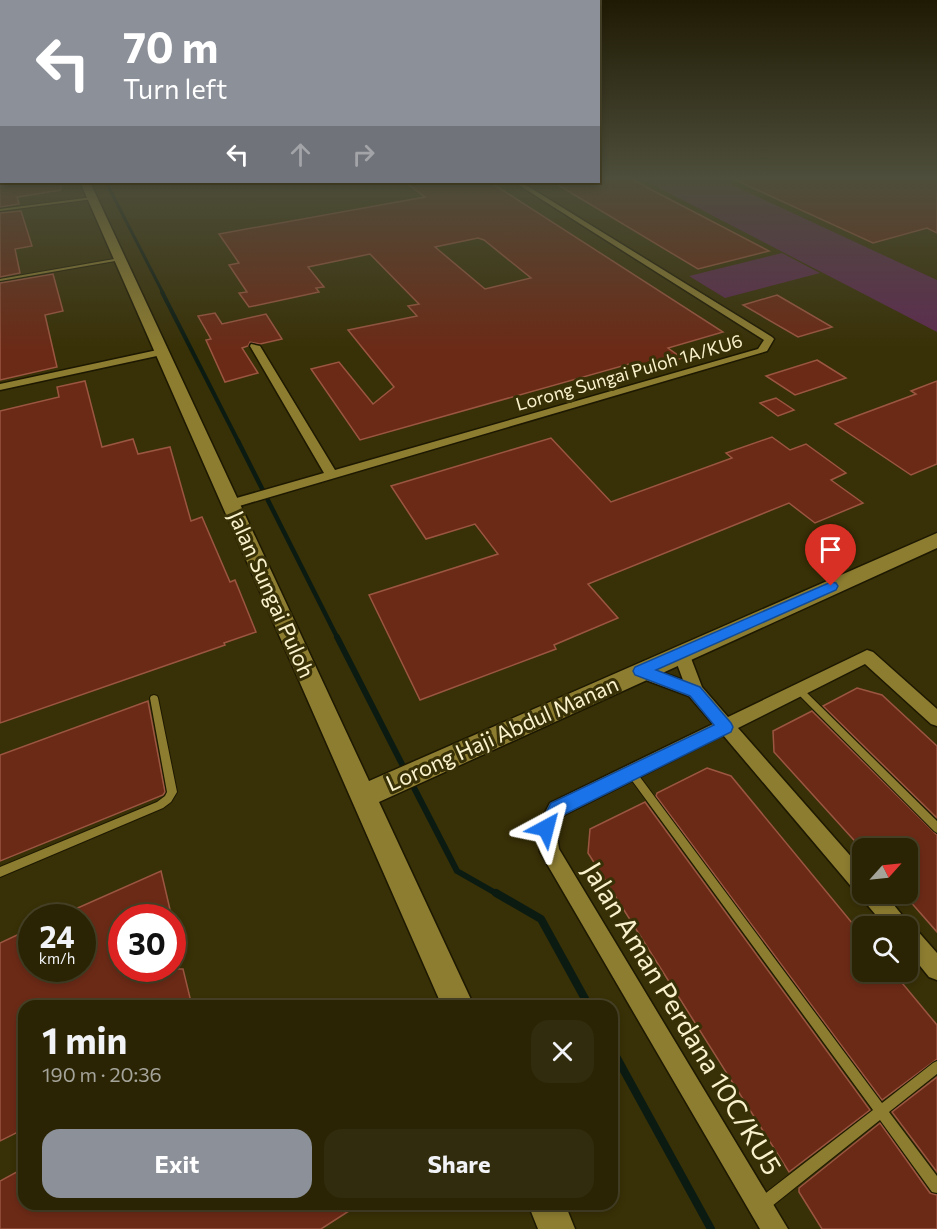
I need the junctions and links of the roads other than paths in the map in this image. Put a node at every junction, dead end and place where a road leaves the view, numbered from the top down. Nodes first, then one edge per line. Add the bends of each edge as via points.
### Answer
1 (110, 235) edge
2 (603, 235) edge
3 (120, 259) junction
4 (0, 280) edge
5 (255, 346) dead end
6 (162, 352) junction
7 (0, 387) edge
8 (331, 474) junction
9 (231, 504) junction
10 (937, 540) edge
11 (681, 653) junction
12 (641, 671) junction
13 (799, 690) junction
14 (695, 692) junction
15 (154, 698) dead end
16 (937, 719) edge
17 (726, 727) junction
18 (631, 772) junction
19 (374, 791) junction
20 (937, 828) edge
21 (0, 872) edge
22 (852, 872) edge
23 (880, 904) edge
24 (890, 916) edge
25 (918, 947) edge
26 (937, 969) edge
27 (456, 1000) edge
28 (937, 1067) edge
29 (881, 1111) junction
30 (937, 1187) edge
31 (761, 1205) junction
32 (549, 1210) edge
33 (557, 1229) edge
34 (775, 1229) edge

1 - 3 street, Jalan Sungai Puloh
2 - 8 street, Lorong Sungai Puloh 1A/KU6 via 769,339 762,351
3 - 4 lane
3 - 6 street, Jalan Sungai Puloh
5 - 8 street
6 - 7 street
6 - 9 street, Jalan Sungai Puloh
8 - 9 street, Lorong Sungai Puloh 1A/KU6
9 - 19 street, Jalan Sungai Puloh
10 - 11 street, Lorong Haji Abdul Manan
11 - 12 street, Lorong Haji Abdul Manan
11 - 14 street
12 - 14 street
12 - 19 street, Lorong Haji Abdul Manan
13 - 16 street, Jalan Aman Perdana 10C/KU5 via 867,656
13 - 17 street, Jalan Aman Perdana 10C/KU5
13 - 20 lane
14 - 17 street
15 - 21 lane via 172,792 168,799 160,806
17 - 18 street, Jalan Aman Perdana 10C/KU5
17 - 22 street
18 - 29 lane
18 - 31 street, Jalan Aman Perdana 10C/KU5 via 557,809 546,828 550,852
19 - 27 street, Jalan Sungai Puloh
23 - 24 street
25 - 26 street
28 - 29 lane
29 - 30 lane
29 - 31 lane
31 - 34 street, Jalan Aman Perdana 10C/KU5
32 - 33 street

